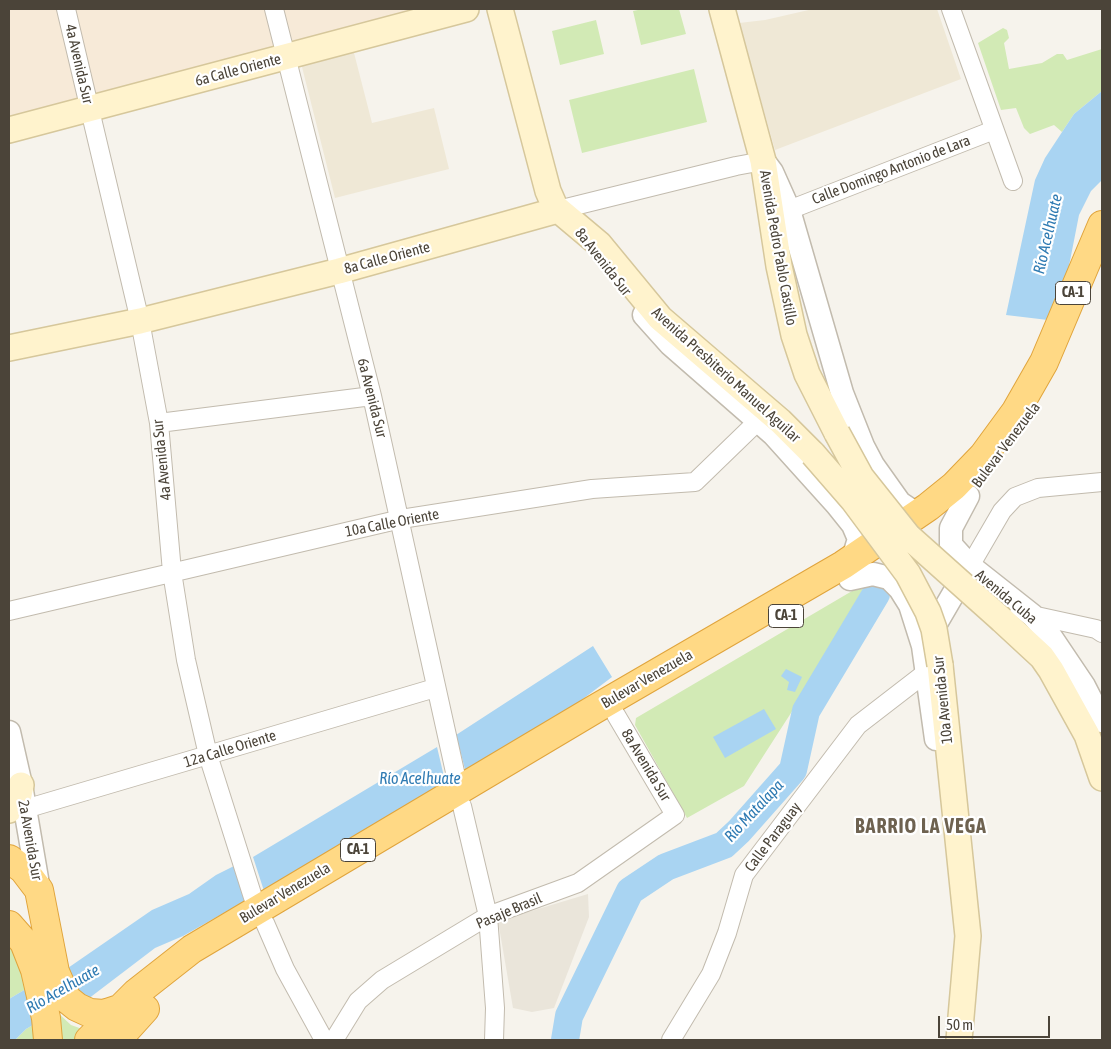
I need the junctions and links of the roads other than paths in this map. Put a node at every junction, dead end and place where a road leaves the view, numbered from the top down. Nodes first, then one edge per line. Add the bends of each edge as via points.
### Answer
1 (66, 9) edge
2 (274, 9) edge
3 (466, 9) edge
4 (500, 9) edge
5 (722, 9) edge
6 (951, 9) edge
7 (286, 57) junction
8 (89, 109) junction
9 (9, 130) edge
10 (994, 130) junction
11 (763, 161) junction
12 (1013, 181) dead end
13 (789, 210) junction
14 (564, 216) junction
15 (1102, 225) edge
16 (1102, 263) edge
17 (339, 272) junction
18 (140, 321) junction
19 (9, 348) edge
20 (1051, 365) junction
21 (372, 396) junction
22 (758, 421) junction
23 (159, 423) junction
24 (812, 454) joint
25 (873, 465) junction
26 (1102, 482) edge
27 (968, 496) junction
28 (834, 500) junction
29 (918, 515) junction
30 (401, 519) junction
31 (970, 566) junction
32 (172, 572) junction
33 (847, 572) junction
34 (9, 611) edge
35 (1032, 615) junction
36 (1002, 620) joint
37 (1102, 633) edge
38 (923, 646) junction
39 (934, 668) junction
40 (435, 688) junction
41 (616, 715) junction
42 (1102, 721) edge
43 (9, 732) edge
44 (208, 755) junction
45 (1102, 778) edge
46 (21, 785) joint
47 (459, 791) junction
48 (17, 810) edge
49 (675, 815) joint
50 (9, 859) edge
51 (39, 890) junction
52 (258, 910) junction
53 (488, 916) junction
54 (9, 925) edge
55 (47, 978) junction
56 (122, 1008) junction
57 (47, 1029) edge
58 (89, 1040) edge
59 (117, 1040) edge
60 (324, 1040) edge
61 (334, 1040) edge
62 (494, 1040) edge
63 (672, 1040) edge
64 (959, 1040) edge

1 - 8 street, 4a Avenida Sur
2 - 7 street, 6a Avenida Sur
3 - 7 main road, 6a Calle Oriente
4 - 14 main road via 548,191
5 - 11 main road, Avenida Pedro Pablo Castillo
6 - 10 street
7 - 8 main road, 6a Calle Oriente
7 - 17 street, 6a Avenida Sur
8 - 9 main road, 6a Calle Oriente
8 - 18 street, 4a Avenida Sur
10 - 12 street
10 - 13 street, Calle Domingo Antonio de Lara
11 - 13 street, Avenida Pedro Pablo Castillo via 772,172
11 - 14 street, 8a Calle Oriente
11 - 36 main road, Avenida Pedro Pablo Castillo, bridge via 779,266 794,335 807,374 837,433 861,477 902,530
13 - 25 street, Avenida Pedro Pablo Castillo via 842,393
14 - 17 main road, 8a Calle Oriente
14 - 22 street, 8a Avenida Sur via 657,331
14 - 24 main road, Avenida Presbiterio Manuel Aguilar via 599,244 660,318 780,421
15 - 20 highway, Bulevar Venezuela / CA-1
16 - 20 highway, Bulevar Venezuela / CA-1
17 - 18 main road, 8a Calle Oriente
17 - 21 street, 6a Avenida Sur
18 - 19 main road, 8a Calle Oriente
18 - 23 street, 4a Avenida Sur
20 - 27 highway, Bulevar Venezuela / CA-1 via 1040,400 992,469
20 - 29 highway, Bulevar Venezuela / CA-1 via 982,456 954,486
21 - 23 street
21 - 30 street, 6a Avenida Sur
22 - 28 street, 8a Avenida Sur
22 - 30 street, 10a Calle Oriente via 695,482 592,489
23 - 32 street, 4a Avenida Sur
24 - 39 main road, 10a Avenida Sur, bridge via 845,490 922,597 934,629
25 - 28 street via 876,491 867,501 852,510 845,509
25 - 29 street, Avenida Pedro Pablo Castillo via 900,503
26 - 31 street via 1038,488 1014,497
27 - 31 street, Avenida Cuba via 951,528 950,539 954,550
27 - 33 highway, Bulevar Venezuela / CA-1 via 925,530
28 - 33 street, 8a Avenida Sur via 853,525 859,539
29 - 33 highway, Bulevar Venezuela / CA-1
30 - 32 street, 10a Calle Oriente
30 - 40 street, 6a Avenida Sur
31 - 35 street, Avenida Cuba
31 - 38 street
32 - 34 street, 10a Calle Oriente
32 - 44 street, 4a Avenida Sur via 186,660
33 - 38 street, 10a Avenida Sur via 873,574 893,581 912,610
33 - 41 highway, Bulevar Venezuela / CA-1
33 - 47 highway, Bulevar Venezuela / CA-1
35 - 37 street
35 - 42 street, Avenida Cuba via 1074,670
36 - 45 main road, Avenida Cuba via 1051,670 1087,736
38 - 39 street, 10a Avenida Sur
39 - 63 street, Calle Paraguay via 858,725 744,875 711,974
39 - 64 main road, 10a Avenida Sur via 969,949
40 - 44 street, 12a Calle Oriente
40 - 47 street, 6a Avenida Sur
41 - 47 highway, Bulevar Venezuela / CA-1
41 - 49 street, 8a Avenida Sur
43 - 46 street, 2a Avenida Sur
44 - 48 street, 12a Calle Oriente
44 - 52 street, 4a Avenida Sur
46 - 48 main road
47 - 52 highway, Bulevar Venezuela / CA-1
47 - 53 street, 6a Avenida Sur
48 - 51 street, 2a Avenida Sur
49 - 53 street, Pasaje Brasil via 578,884
50 - 51 highway via 23,869
51 - 55 highway
52 - 56 highway, Bulevar Venezuela / CA-1 via 192,949 151,980
52 - 59 highway, Bulevar Venezuela / CA-1 via 220,950 181,977 139,1014
52 - 60 street, 4a Avenida Sur
53 - 61 street, Pasaje Brasil via 382,980 358,1001
53 - 62 street, 6a Avenida Sur via 495,1008
54 - 55 highway
55 - 56 highway via 83,1010 97,1014
55 - 57 highway
56 - 58 highway, Bulevar Venezuela / CA-1

